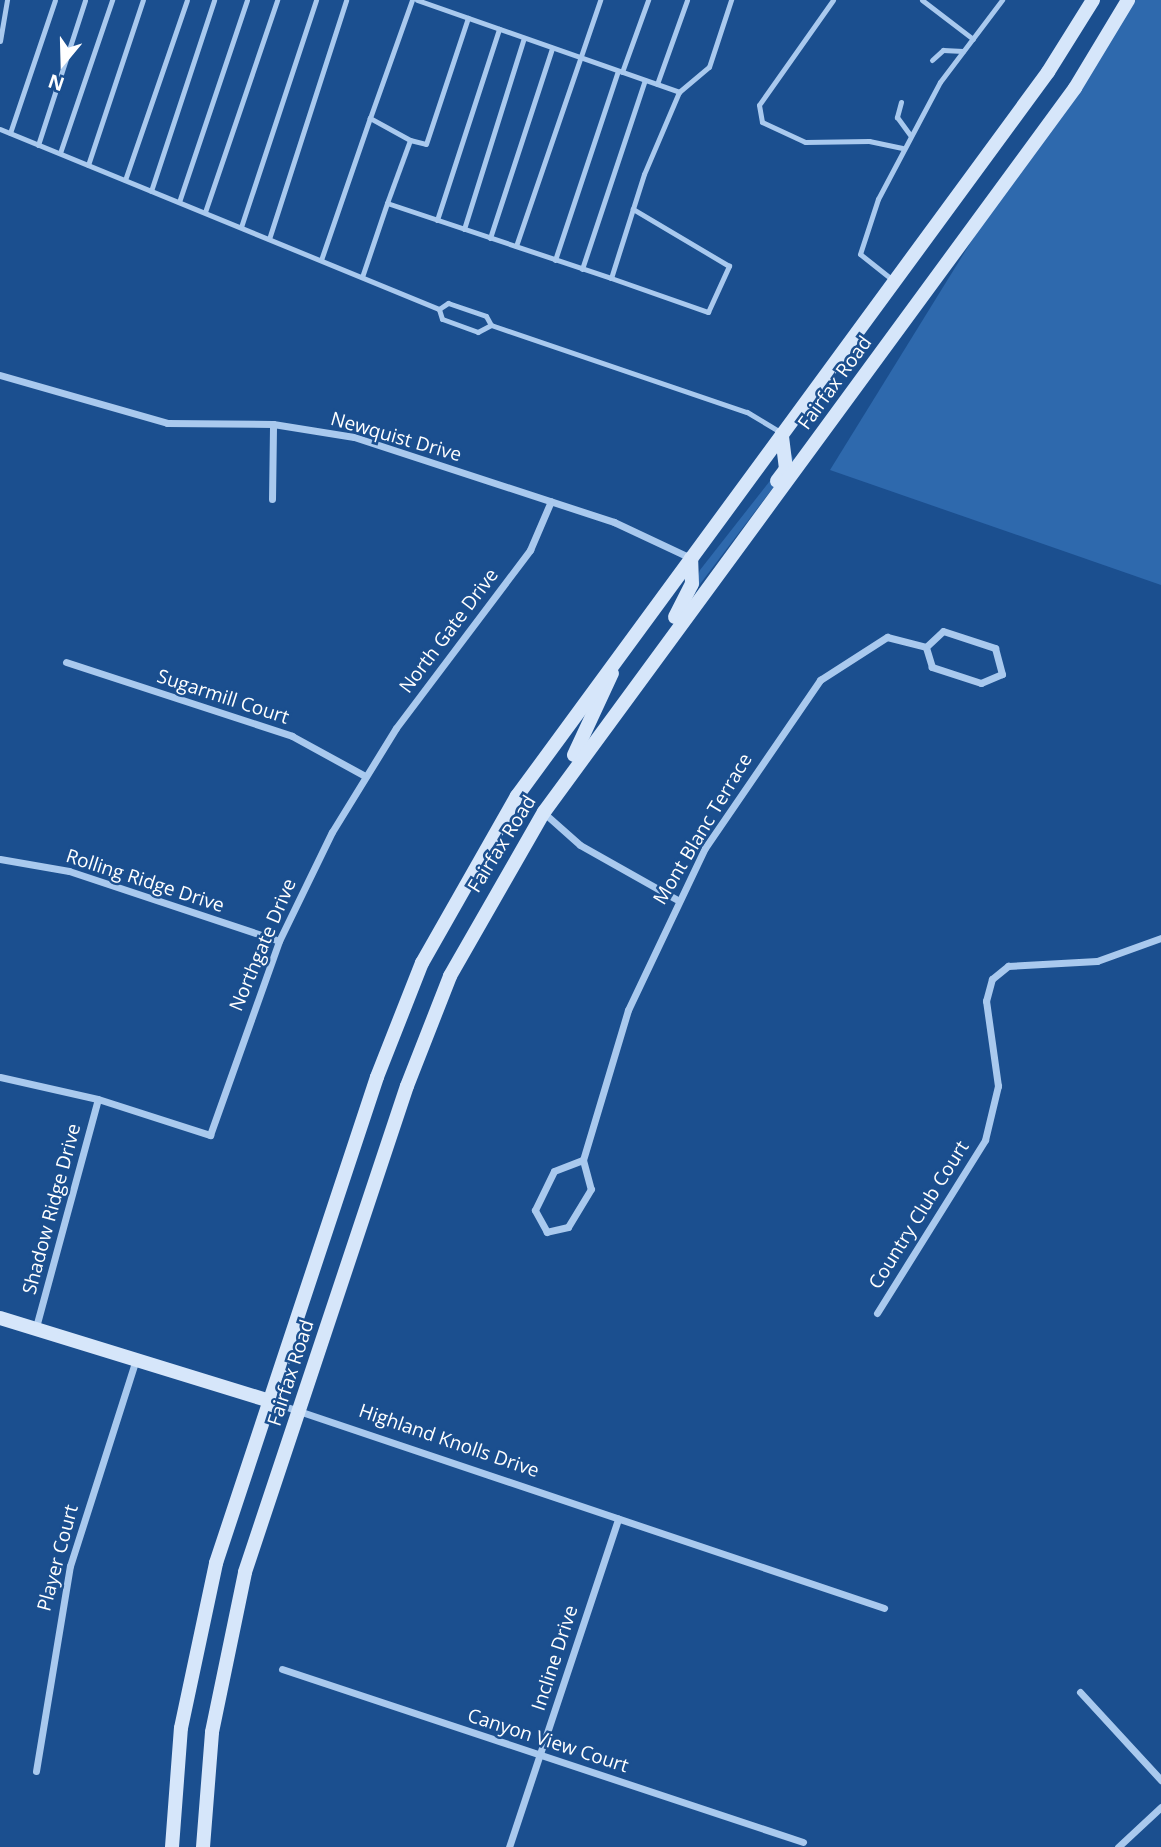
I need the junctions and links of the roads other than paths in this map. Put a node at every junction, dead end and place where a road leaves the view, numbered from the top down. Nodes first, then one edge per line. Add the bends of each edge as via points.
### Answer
1 (7, 0) edge
2 (55, 0) edge
3 (85, 0) edge
4 (112, 0) edge
5 (144, 0) edge
6 (187, 0) edge
7 (214, 0) edge
8 (247, 0) edge
9 (277, 0) edge
10 (316, 0) edge
11 (346, 0) edge
12 (414, 0) edge
13 (600, 0) edge
14 (648, 0) edge
15 (687, 0) edge
16 (730, 0) edge
17 (833, 0) edge
18 (922, 0) edge
19 (1002, 0) edge
20 (1093, 0) edge
21 (1128, 0) edge
22 (468, 18) junction
23 (499, 29) junction
24 (524, 38) junction
25 (973, 39) junction
26 (0, 41) edge
27 (552, 48) junction
28 (964, 51) junction
29 (579, 57) junction
30 (932, 60) dead end
31 (620, 72) junction
32 (645, 80) junction
33 (657, 84) junction
34 (679, 92) junction
35 (901, 102) dead end
36 (370, 118) junction
37 (0, 130) edge
38 (10, 133) junction
39 (910, 135) junction
40 (410, 140) junction
41 (38, 145) junction
42 (902, 148) junction
43 (60, 153) junction
44 (89, 165) junction
45 (125, 180) junction
46 (151, 191) junction
47 (179, 202) junction
48 (387, 203) junction
49 (633, 209) junction
50 (205, 212) junction
51 (437, 220) junction
52 (240, 227) junction
53 (464, 229) junction
54 (490, 238) junction
55 (269, 239) junction
56 (516, 246) junction
57 (321, 260) junction
58 (555, 260) junction
59 (582, 269) junction
60 (362, 277) junction
61 (611, 278) junction
62 (894, 282) junction
63 (439, 309) junction
64 (491, 325) junction
65 (0, 375) edge
66 (272, 425) junction
67 (782, 434) junction
68 (272, 499) dead end
69 (551, 502) junction
70 (750, 531) junction
71 (691, 558) junction
72 (926, 647) junction
73 (616, 661) junction
74 (66, 662) dead end
75 (627, 699) junction
76 (365, 776) junction
77 (544, 812) junction
78 (0, 859) edge
79 (676, 899) junction
80 (1160, 938) edge
81 (279, 941) junction
82 (0, 1077) edge
83 (98, 1099) junction
84 (583, 1160) junction
85 (877, 1313) dead end
86 (0, 1318) edge
87 (36, 1327) junction
88 (136, 1358) junction
89 (269, 1401) junction
90 (299, 1410) junction
91 (618, 1518) junction
92 (884, 1608) dead end
93 (282, 1669) dead end
94 (1080, 1692) dead end
95 (540, 1755) junction
96 (36, 1771) dead end
97 (1161, 1780) edge
98 (1161, 1807) edge
99 (803, 1842) dead end
100 (172, 1847) edge
101 (204, 1847) edge
102 (509, 1847) edge
103 (1118, 1847) edge

1 - 26 lane
2 - 38 lane
3 - 41 lane
4 - 43 lane
5 - 44 lane
6 - 45 lane
7 - 46 lane
8 - 47 lane
9 - 50 lane
10 - 52 lane
11 - 55 lane
12 - 22 lane
12 - 36 lane
13 - 29 lane
14 - 31 lane
15 - 33 lane
16 - 34 lane via 709,67
17 - 42 lane via 759,105 762,122 805,142 869,141
18 - 25 lane
19 - 25 lane
20 - 62 main road, Fairfax Road via 1048,72
21 - 70 main road, Fairfax Road via 1074,88
22 - 23 lane
22 - 40 lane via 426,144
23 - 24 lane
23 - 51 lane
24 - 27 lane
24 - 53 lane
25 - 28 lane
27 - 29 lane
27 - 54 lane
28 - 30 lane via 943,50
28 - 39 lane
29 - 31 lane
29 - 56 lane
31 - 32 lane
31 - 58 lane
32 - 33 lane
32 - 59 lane
33 - 34 lane
34 - 49 lane
35 - 39 lane via 897,117
36 - 40 lane
36 - 57 lane
37 - 38 lane
38 - 41 lane
39 - 42 lane
40 - 48 lane
41 - 43 lane
42 - 62 lane via 860,254
43 - 44 lane
44 - 45 lane
45 - 46 lane
46 - 47 lane
47 - 50 lane
48 - 51 lane
48 - 60 lane
49 - 61 lane
49 - 61 lane via 729,266 708,312
50 - 52 lane
51 - 53 lane
52 - 55 lane
53 - 54 lane
54 - 56 lane
55 - 57 lane
56 - 58 lane
57 - 60 lane
58 - 59 lane
59 - 61 lane
60 - 63 lane
62 - 67 main road, Fairfax Road
63 - 64 lane via 449,303 486,316
63 - 64 lane via 442,319 478,332
64 - 67 lane via 747,412
65 - 66 street, Newquist Drive via 117,414 167,423
66 - 68 street
66 - 69 street, Newquist Drive via 354,437
67 - 70 main road via 786,469 753,514
67 - 71 main road, Fairfax Road
69 - 71 street, Newquist Drive
69 - 76 street, North Gate Drive via 530,550
70 - 75 main road, Fairfax Road
71 - 73 main road, Fairfax Road
71 - 75 main road via 686,600 636,673
72 - 72 street via 943,631 995,649 1002,674 981,683 932,667
72 - 79 street, Mont Blanc Terrace via 887,636 820,680
73 - 77 main road via 589,733 540,802
73 - 89 main road, Fairfax Road via 485,844 422,963
74 - 76 street, Sugarmill Court via 292,736
75 - 77 main road, Fairfax Road
76 - 81 street, Northgate Drive
77 - 79 street via 580,845
77 - 90 main road, Fairfax Road via 484,908 428,1027
78 - 81 street, Rolling Ridge Drive via 69,871
79 - 84 street, Mont Blanc Terrace via 628,1010
80 - 85 street, Country Club Court via 1097,961 1008,966 992,979 986,1002 998,1086 985,1140
81 - 83 street, Northgate Drive via 210,1135
82 - 83 street
83 - 87 street, Shadow Ridge Drive
84 - 84 street, Mont Blanc Terrace via 554,1171 535,1210 547,1232 568,1227 591,1189
86 - 87 main road, Highland Knolls Drive
87 - 88 main road, Highland Knolls Drive
88 - 89 main road, Highland Knolls Drive
88 - 96 street, Player Court via 70,1566
89 - 90 street, Highland Knolls Drive
89 - 100 main road, Fairfax Road via 201,1618 181,1728
90 - 91 street, Highland Knolls Drive
90 - 101 main road, Fairfax Road via 232,1625 212,1732
91 - 92 street, Highland Knolls Drive
91 - 95 street, Incline Drive
93 - 95 street, Canyon View Court
94 - 97 street
95 - 99 street, Canyon View Court
95 - 102 street, Incline Drive
98 - 103 street

